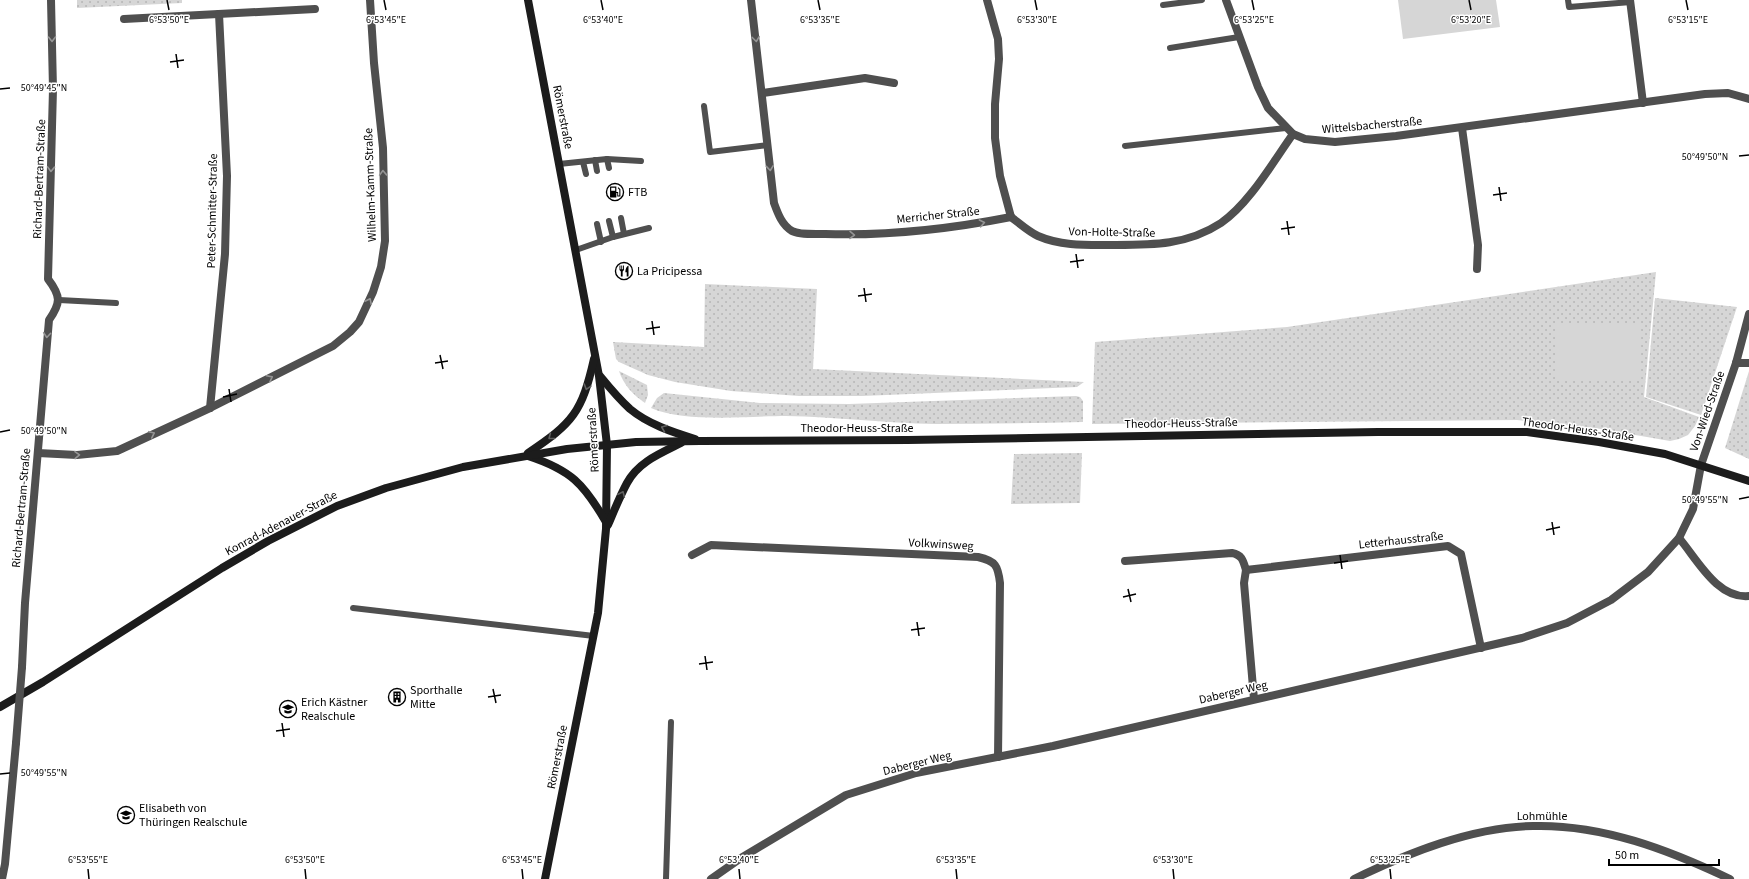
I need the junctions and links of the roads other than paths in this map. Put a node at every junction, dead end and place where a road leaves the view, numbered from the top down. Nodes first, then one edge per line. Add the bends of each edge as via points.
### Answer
1 (52, 0) edge
2 (370, 0) edge
3 (528, 0) edge
4 (751, 0) edge
5 (988, 0) edge
6 (1202, 0) edge
7 (1226, 0) edge
8 (1568, 0) edge
9 (1630, 1) edge
10 (1163, 6) dead end
11 (314, 9) dead end
12 (218, 14) junction
13 (124, 19) dead end
14 (1239, 37) junction
15 (1170, 48) dead end
16 (894, 83) dead end
17 (762, 93) junction
18 (1749, 99) edge
19 (1643, 103) junction
20 (704, 106) dead end
21 (1286, 128) junction
22 (1462, 128) junction
23 (1293, 134) junction
24 (768, 145) junction
25 (1125, 146) dead end
26 (607, 159) junction
27 (595, 160) junction
28 (641, 161) dead end
29 (583, 162) junction
30 (559, 164) junction
31 (609, 168) dead end
32 (597, 171) dead end
33 (586, 174) dead end
34 (1011, 217) junction
35 (621, 218) dead end
36 (609, 221) dead end
37 (597, 224) dead end
38 (649, 228) dead end
39 (624, 234) junction
40 (613, 237) junction
41 (601, 242) junction
42 (576, 250) junction
43 (1476, 269) dead end
44 (59, 300) junction
45 (116, 302) dead end
46 (1749, 314) edge
47 (595, 355) junction
48 (1736, 363) junction
49 (1749, 363) edge
50 (599, 376) junction
51 (210, 408) junction
52 (684, 441) junction
53 (700, 441) junction
54 (607, 445) junction
55 (38, 453) junction
56 (526, 455) junction
57 (1701, 466) junction
58 (1749, 481) edge
59 (606, 526) junction
60 (1679, 538) junction
61 (692, 555) dead end
62 (1125, 561) dead end
63 (1246, 570) junction
64 (1749, 596) edge
65 (353, 608) dead end
66 (594, 636) junction
67 (1481, 648) junction
68 (1254, 699) junction
69 (0, 707) edge
70 (671, 722) dead end
71 (998, 757) junction
72 (2, 879) edge
73 (545, 879) edge
74 (666, 879) edge
75 (711, 879) edge
76 (1354, 879) edge
77 (1730, 879) edge

1 -> 44 street, Richard-Bertram-Straße via 54,89 48,280 57,291
51 -> 2 street, Wilhelm-Kamm-Straße via 333,346 359,322 373,292 386,241 383,148
3 - 30 main road, Römerstraße
4 -> 17 street, Merricher Straße
5 - 34 street via 998,39 995,138 1000,176
6 - 10 lane
7 - 14 street, Wittelsbacherstraße
8 - 9 lane via 1569,7
9 - 19 street
11 - 12 street
12 - 13 street
12 - 51 street, Peter-Schmitter-Straße via 226,184 225,254
14 - 15 lane
14 - 21 street, Wittelsbacherstraße via 1268,108
16 - 17 street via 865,78
17 - 24 street, Merricher Straße
18 - 19 street, Wittelsbacherstraße via 1728,93
19 - 22 street, Wittelsbacherstraße
20 - 24 lane via 710,152
21 - 23 street, Wittelsbacherstraße
21 - 25 lane
22 - 23 street, Wittelsbacherstraße via 1335,142 1305,139
22 - 43 street via 1478,245
23 - 34 street, Von-Holte-Straße via 1242,205 1201,234 1180,241 1158,245 1084,246 1058,243 1037,236
24 -> 34 street, Merricher Straße via 774,203 781,221 793,231 859,235 968,225
26 - 27 lane
26 - 28 lane
26 - 31 lane
27 - 29 lane
27 - 32 lane
29 - 30 lane
29 - 33 lane
30 - 42 main road, Römerstraße
35 - 39 lane
36 - 40 lane
37 - 41 lane
38 - 39 lane
39 - 40 lane
40 - 41 lane
41 - 42 lane
42 - 47 main road, Römerstraße
44 - 45 lane
44 -> 55 street, Richard-Bertram-Straße via 56,310 48,320
46 - 48 street, Von-Wied-Straße
47 - 50 main road, Römerstraße
47 -> 56 main road via 584,399 574,416 559,431
48 - 49 street, Von-Wied-Straße
48 - 57 street, Von-Wied-Straße
53 -> 50 main road via 640,416 620,400
50 - 54 main road, Römerstraße
55 -> 51 street, Wilhelm-Kamm-Straße via 78,455 117,451
52 - 53 main road, Theodor-Heuss-Straße
52 - 54 main road, Theodor-Heuss-Straße
59 -> 52 main road via 634,473 650,460
53 - 57 main road, Theodor-Heuss-Straße via 1527,432 1665,454
54 - 56 main road, Konrad-Adenauer-Straße
54 - 59 main road, Römerstraße
55 - 72 street, Richard-Bertram-Straße, bridge via 16,743
56 - 59 main road via 556,466 571,475 590,495
56 - 69 main road, Konrad-Adenauer-Straße via 417,479 338,506 222,568
57 - 58 main road, Theodor-Heuss-Straße
57 - 60 street, Daberger Weg via 1693,509
59 - 66 main road, Römerstraße
60 - 64 street via 1725,592 1741,597
60 - 67 street, Daberger Weg via 1648,572 1611,600 1567,623
61 - 71 street, Volkwinsweg via 711,545 978,557 990,560 996,565 1000,584
62 - 63 street via 1232,553 1238,554
63 - 67 street, Letterhausstraße via 1448,546 1461,554
63 - 68 street via 1244,583
65 - 66 lane
66 - 73 main road, Römerstraße
67 - 68 street, Daberger Weg
68 - 71 street, Daberger Weg
70 - 74 lane
71 - 75 street, Daberger Weg via 916,773 846,795
76 - 77 street, Lohmühle via 1389,862 1446,841 1502,829 1533,826 1568,827 1614,835 1692,860

